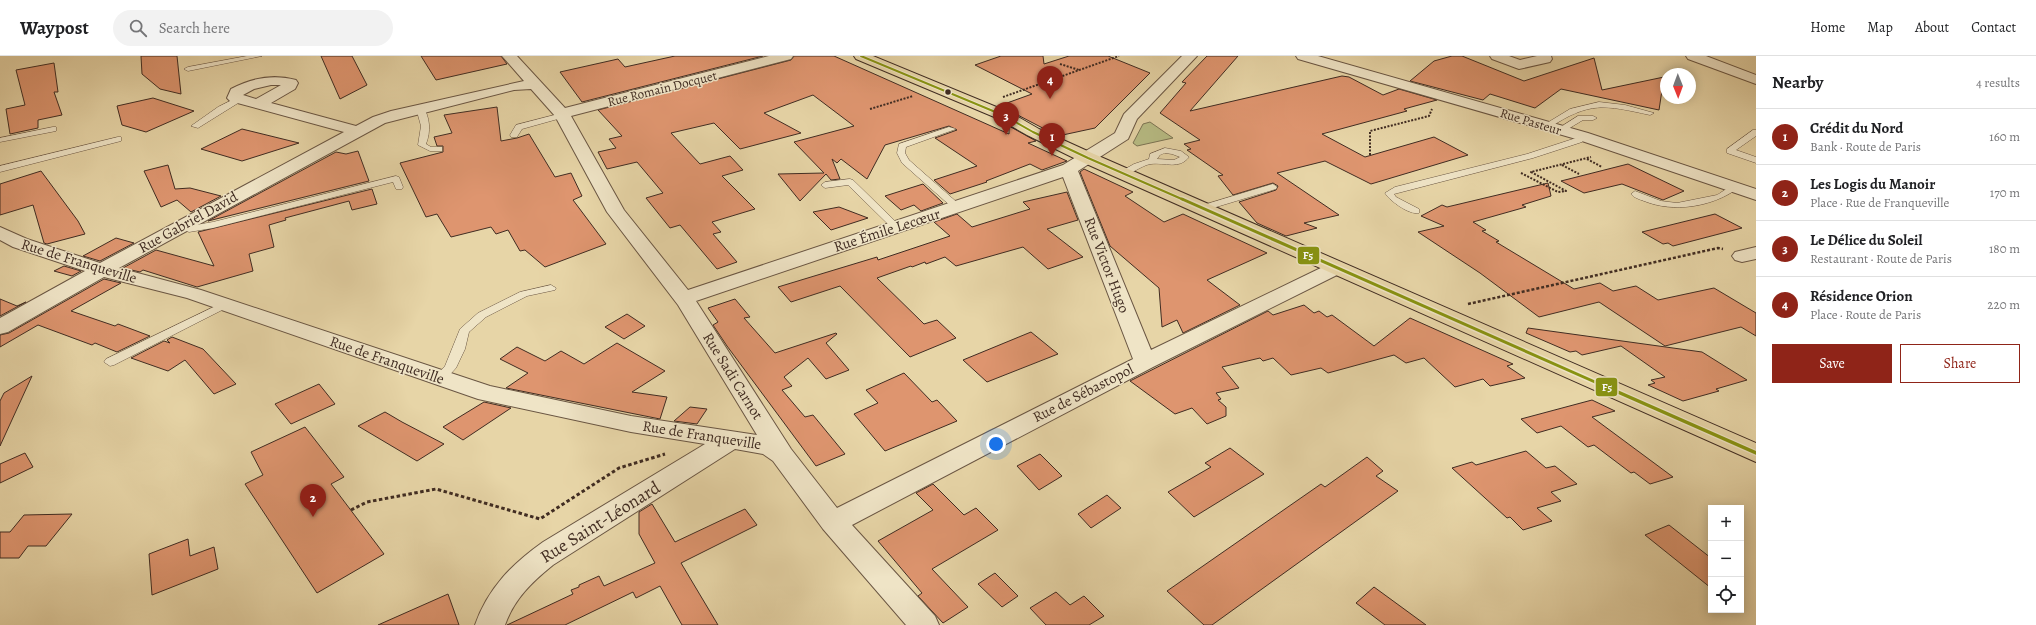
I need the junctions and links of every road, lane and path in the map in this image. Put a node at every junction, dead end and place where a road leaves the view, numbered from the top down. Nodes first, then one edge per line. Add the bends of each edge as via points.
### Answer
1 (259, 56) edge
2 (786, 56) edge
3 (861, 56) edge
4 (1119, 56) edge
5 (1190, 56) edge
6 (1303, 56) edge
7 (1497, 56) edge
8 (1544, 56) edge
9 (1693, 56) edge
10 (511, 57) edge
11 (1060, 64) dead end
12 (188, 69) dead end
13 (1079, 70) junction
14 (1756, 80) edge
15 (535, 84) junction
16 (1430, 91) junction
17 (920, 94) dead end
18 (1001, 98) dead end
19 (239, 100) junction
20 (257, 105) junction
21 (420, 108) junction
22 (870, 109) dead end
23 (1650, 113) dead end
24 (562, 115) junction
25 (1593, 118) dead end
26 (195, 126) dead end
27 (1553, 128) junction
28 (53, 129) dead end
29 (952, 129) dead end
30 (357, 130) junction
31 (1756, 132) edge
32 (514, 136) dead end
33 (1580, 138) junction
34 (118, 139) dead end
35 (0, 140) edge
36 (439, 149) dead end
37 (1370, 155) dead end
38 (1088, 158) junction
39 (1586, 159) junction
40 (1153, 160) dead end
41 (1756, 160) edge
42 (1562, 165) junction
43 (1602, 167) dead end
44 (0, 169) edge
45 (1069, 169) junction
46 (1526, 170) dead end
47 (1531, 172) junction
48 (1122, 173) junction
49 (1520, 173) dead end
50 (1579, 174) dead end
51 (825, 185) dead end
52 (399, 187) dead end
53 (1273, 187) dead end
54 (1734, 187) junction
55 (1634, 194) dead end
56 (1756, 195) edge
57 (957, 207) junction
58 (1203, 208) junction
59 (1416, 211) dead end
60 (180, 226) junction
61 (896, 227) junction
62 (0, 233) edge
63 (1749, 254) edge
64 (1336, 268) junction
65 (102, 270) junction
66 (551, 288) dead end
67 (684, 298) junction
68 (224, 305) junction
69 (1465, 305) dead end
70 (0, 327) edge
71 (110, 362) dead end
72 (1145, 362) junction
73 (440, 378) junction
74 (731, 440) junction
75 (668, 453) dead end
76 (1756, 453) edge
77 (782, 455) junction
78 (351, 510) dead end
79 (832, 522) junction
80 (490, 625) edge
81 (924, 625) edge

1 - 12 lane
2 - 24 street, Rue Romain Docquet
3 - 38 main road via 998,113
4 - 13 path
5 - 38 street, Rue Émile Lecœur via 1130,117 1122,136
6 - 16 street, Rue Pasteur
7 - 8 street via 1519,65 1545,58
9 - 14 street
10 - 15 street, Rue Sadi Carnot
11 - 13 path
13 - 18 path
15 - 21 street, Rue Gabriel David via 514,86
15 - 24 street, Rue Sadi Carnot
16 - 27 street, Rue Pasteur
16 - 37 path via 1420,100 1432,107 1429,116 1370,131
17 - 22 path
19 - 20 street
19 - 20 street via 235,98 236,92 247,86 284,80 291,83
19 - 26 lane
20 - 30 street
21 - 30 street, Rue Gabriel David via 379,120
21 - 36 lane via 425,117 425,138 422,146
23 - 27 lane via 1614,106 1590,105 1580,107
24 - 32 lane via 519,127
24 - 67 street, Rue Sadi Carnot via 616,212
25 - 27 lane via 1581,118
27 - 33 street, Rue Pasteur
28 - 35 lane
29 - 57 lane via 902,146 901,154 905,161
30 - 60 street, Rue Gabriel David
31 - 41 lane via 1730,151
33 - 39 path via 1586,144 1592,158
33 - 54 street, Rue Pasteur
33 - 59 lane via 1530,156 1390,193 1393,199
34 - 44 lane
38 - 45 street, Rue Émile Lecœur
38 - 48 main road
39 - 42 path
39 - 43 path
40 - 48 lane
42 - 47 path
42 - 50 path
45 - 57 street, Rue Émile Lecœur
45 - 72 street, Rue Victor Hugo
46 - 47 path
47 - 49 path via 1566,191 1558,192
48 - 58 main road
51 - 61 lane via 850,182
52 - 60 lane via 396,179 213,225 189,230
53 - 58 lane
54 - 55 lane via 1720,197 1677,206 1659,204
54 - 56 street, Rue Pasteur
57 - 61 street, Rue Émile Lecœur
58 - 64 main road
60 - 65 street, Rue Gabriel David
61 - 67 street, Rue Émile Lecœur
62 - 65 street, Rue de Franqueville via 20,243
63 - 69 path via 1718,248
64 - 72 street, Rue de Sébastopol
64 - 76 main road
65 - 68 street, Rue de Franqueville via 194,294
65 - 70 street, Rue Gabriel David
66 - 73 lane via 524,294 482,315 464,331 450,368
67 - 77 street, Rue Sadi Carnot
68 - 71 lane
68 - 73 street, Rue de Franqueville
72 - 79 street, Rue de Sébastopol
73 - 74 street, Rue de Franqueville via 486,393 631,424
74 - 77 street, Rue de Franqueville via 769,446
74 - 80 street, Rue Saint-Léonard via 528,568 507,590
75 - 78 path via 619,468 540,519 436,489 368,502
77 - 79 street, Rue Sadi Carnot
79 - 81 street, Rue Sadi Carnot

